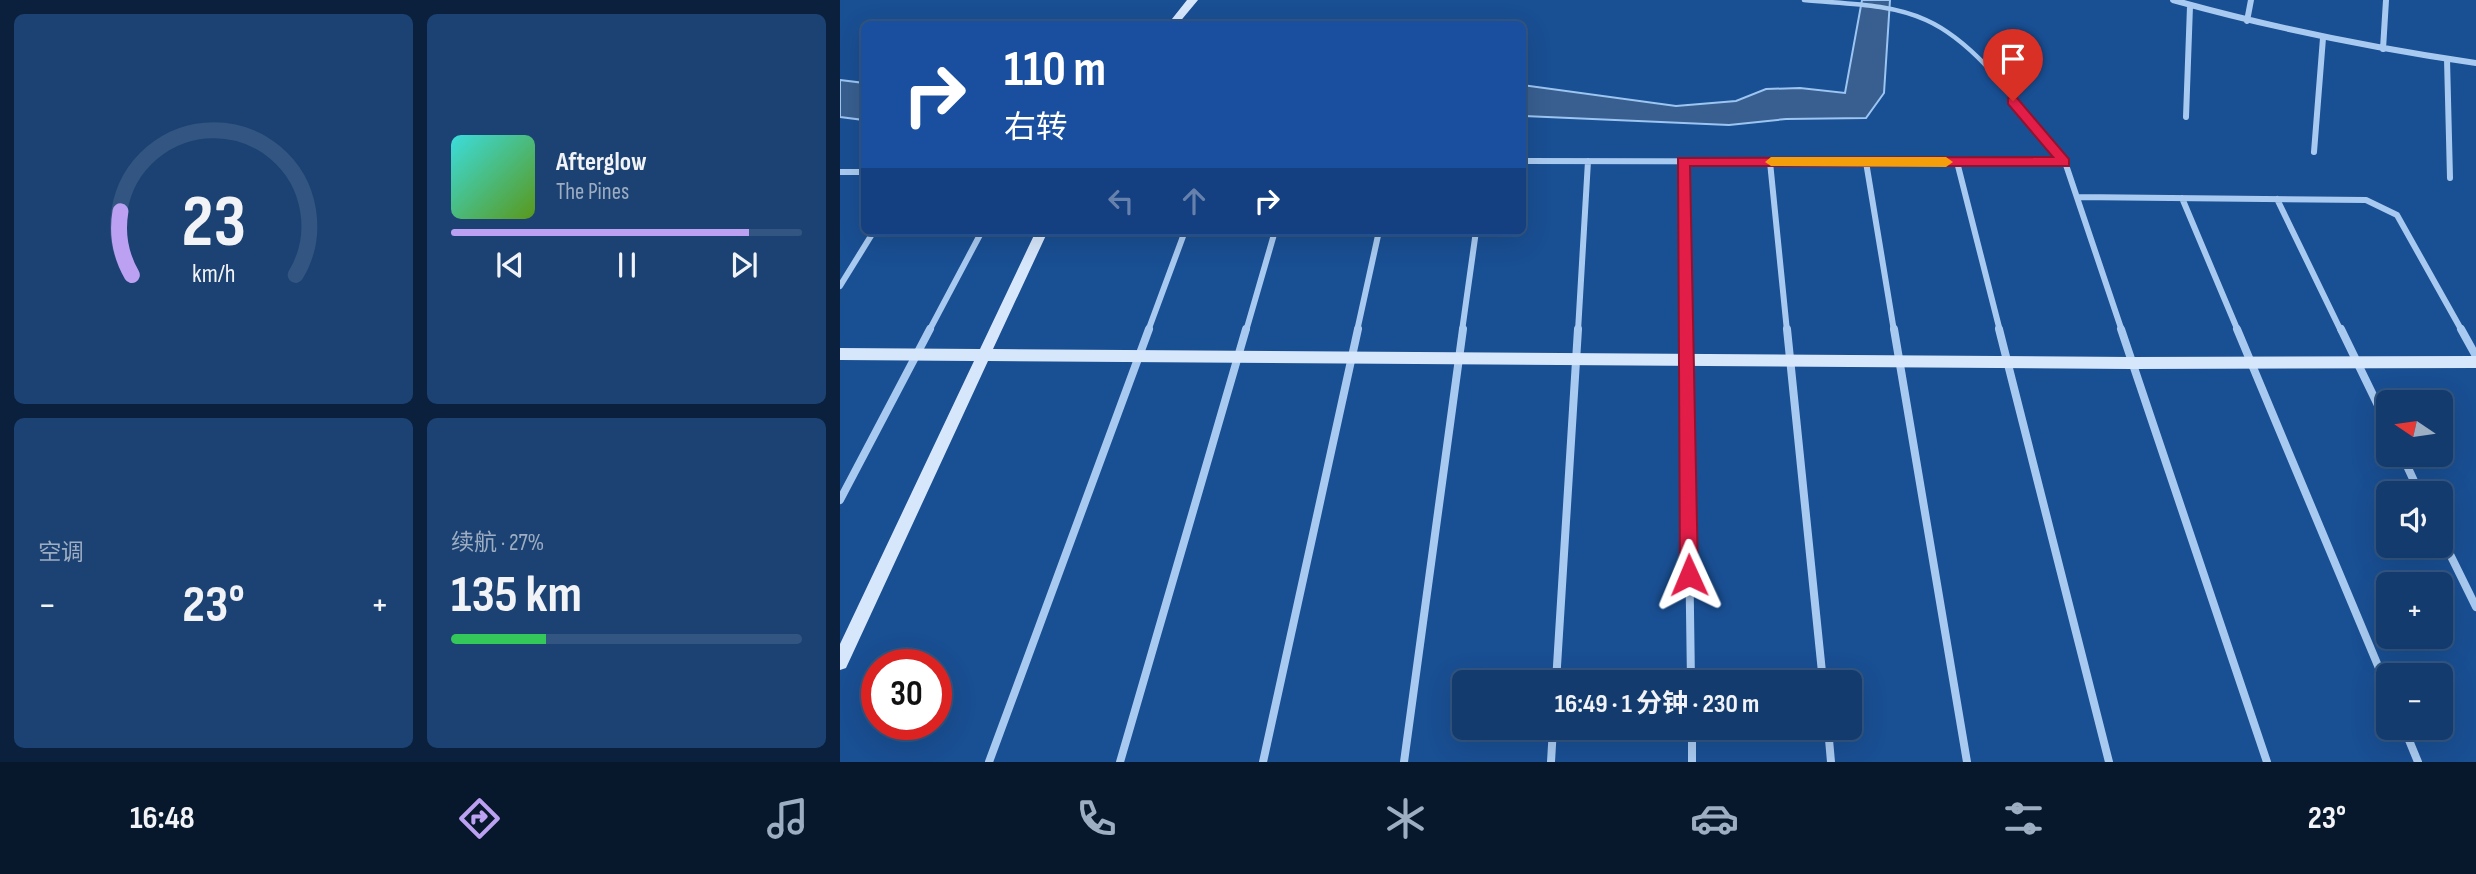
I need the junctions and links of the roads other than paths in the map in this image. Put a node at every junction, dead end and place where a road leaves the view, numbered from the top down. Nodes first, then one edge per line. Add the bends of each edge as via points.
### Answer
1 (1193, 0) edge
2 (1804, 0) edge
3 (2174, 0) edge
4 (2251, 0) edge
5 (2386, 0) edge
6 (2190, 6) junction
7 (1176, 21) edge
8 (2247, 21) junction
9 (2323, 37) junction
10 (2383, 50) junction
11 (2447, 60) junction
12 (2476, 63) edge
13 (2186, 117) dead end
14 (2314, 152) dead end
15 (1526, 161) edge
16 (1588, 161) junction
17 (1683, 161) junction
18 (1770, 162) junction
19 (1866, 162) junction
20 (1957, 162) junction
21 (2064, 162) junction
22 (840, 172) edge
23 (861, 172) edge
24 (2450, 178) dead end
25 (2077, 197) junction
26 (2182, 198) junction
27 (2277, 199) junction
28 (872, 235) edge
29 (980, 235) edge
30 (1040, 235) edge
31 (1184, 235) edge
32 (1274, 235) edge
33 (1378, 235) edge
34 (1475, 235) edge
35 (840, 286) edge
36 (840, 354) edge
37 (917, 354) junction
38 (983, 354) junction
39 (1139, 355) junction
40 (1238, 356) junction
41 (2476, 356) edge
42 (1352, 357) junction
43 (1459, 358) junction
44 (1576, 359) junction
45 (1686, 359) junction
46 (1790, 360) junction
47 (1899, 361) junction
48 (2007, 362) junction
49 (2251, 362) junction
50 (2357, 362) junction
51 (2476, 362) edge
52 (2132, 363) junction
53 (2376, 401) edge
54 (840, 500) edge
55 (2452, 558) edge
56 (2476, 607) edge
57 (840, 662) edge
58 (2377, 663) edge
59 (1557, 670) edge
60 (1691, 670) edge
61 (1822, 670) edge
62 (1552, 740) edge
63 (1692, 740) edge
64 (1829, 740) edge
65 (2409, 740) edge
66 (989, 762) edge
67 (1119, 762) edge
68 (1263, 762) edge
69 (1404, 762) edge
70 (1551, 762) edge
71 (1692, 762) edge
72 (1832, 762) edge
73 (1967, 762) edge
74 (2109, 762) edge
75 (2267, 762) edge
76 (2418, 762) edge

1 - 7 street
2 - 21 lane via 1899,13 1947,32 1978,61
3 - 6 street
4 - 8 street
5 - 10 street
6 - 8 street
6 - 13 street
8 - 9 street
9 - 10 street
9 - 14 street
10 - 11 street
11 - 12 street
11 - 24 street
15 - 16 street
16 - 17 street
16 - 44 street
17 - 18 street
17 - 45 street
18 - 19 street
18 - 46 street
19 - 20 street
19 - 47 street
20 - 21 street
20 - 48 street
21 - 25 street
22 - 23 street
25 - 26 street
25 - 52 street
26 - 27 street
26 - 49 street
27 - 41 street via 2366,200 2397,215
27 - 50 street
28 - 35 street
29 - 37 street
30 - 38 street
31 - 39 street
32 - 40 street
33 - 42 street
34 - 43 street
36 - 37 street
37 - 38 street
37 - 54 street
38 - 39 street
38 - 57 street
39 - 40 street
39 - 66 street
40 - 42 street
40 - 67 street
42 - 43 street
42 - 68 street
43 - 44 street
43 - 69 street
44 - 45 street
44 - 59 street
45 - 46 street
45 - 60 street
46 - 47 street
46 - 61 street
47 - 48 street
47 - 73 street
48 - 52 street
48 - 74 street
49 - 50 street
49 - 52 street
49 - 58 street
50 - 51 street
50 - 53 street
52 - 75 street
55 - 56 street
62 - 70 street
63 - 71 street
64 - 72 street
65 - 76 street

